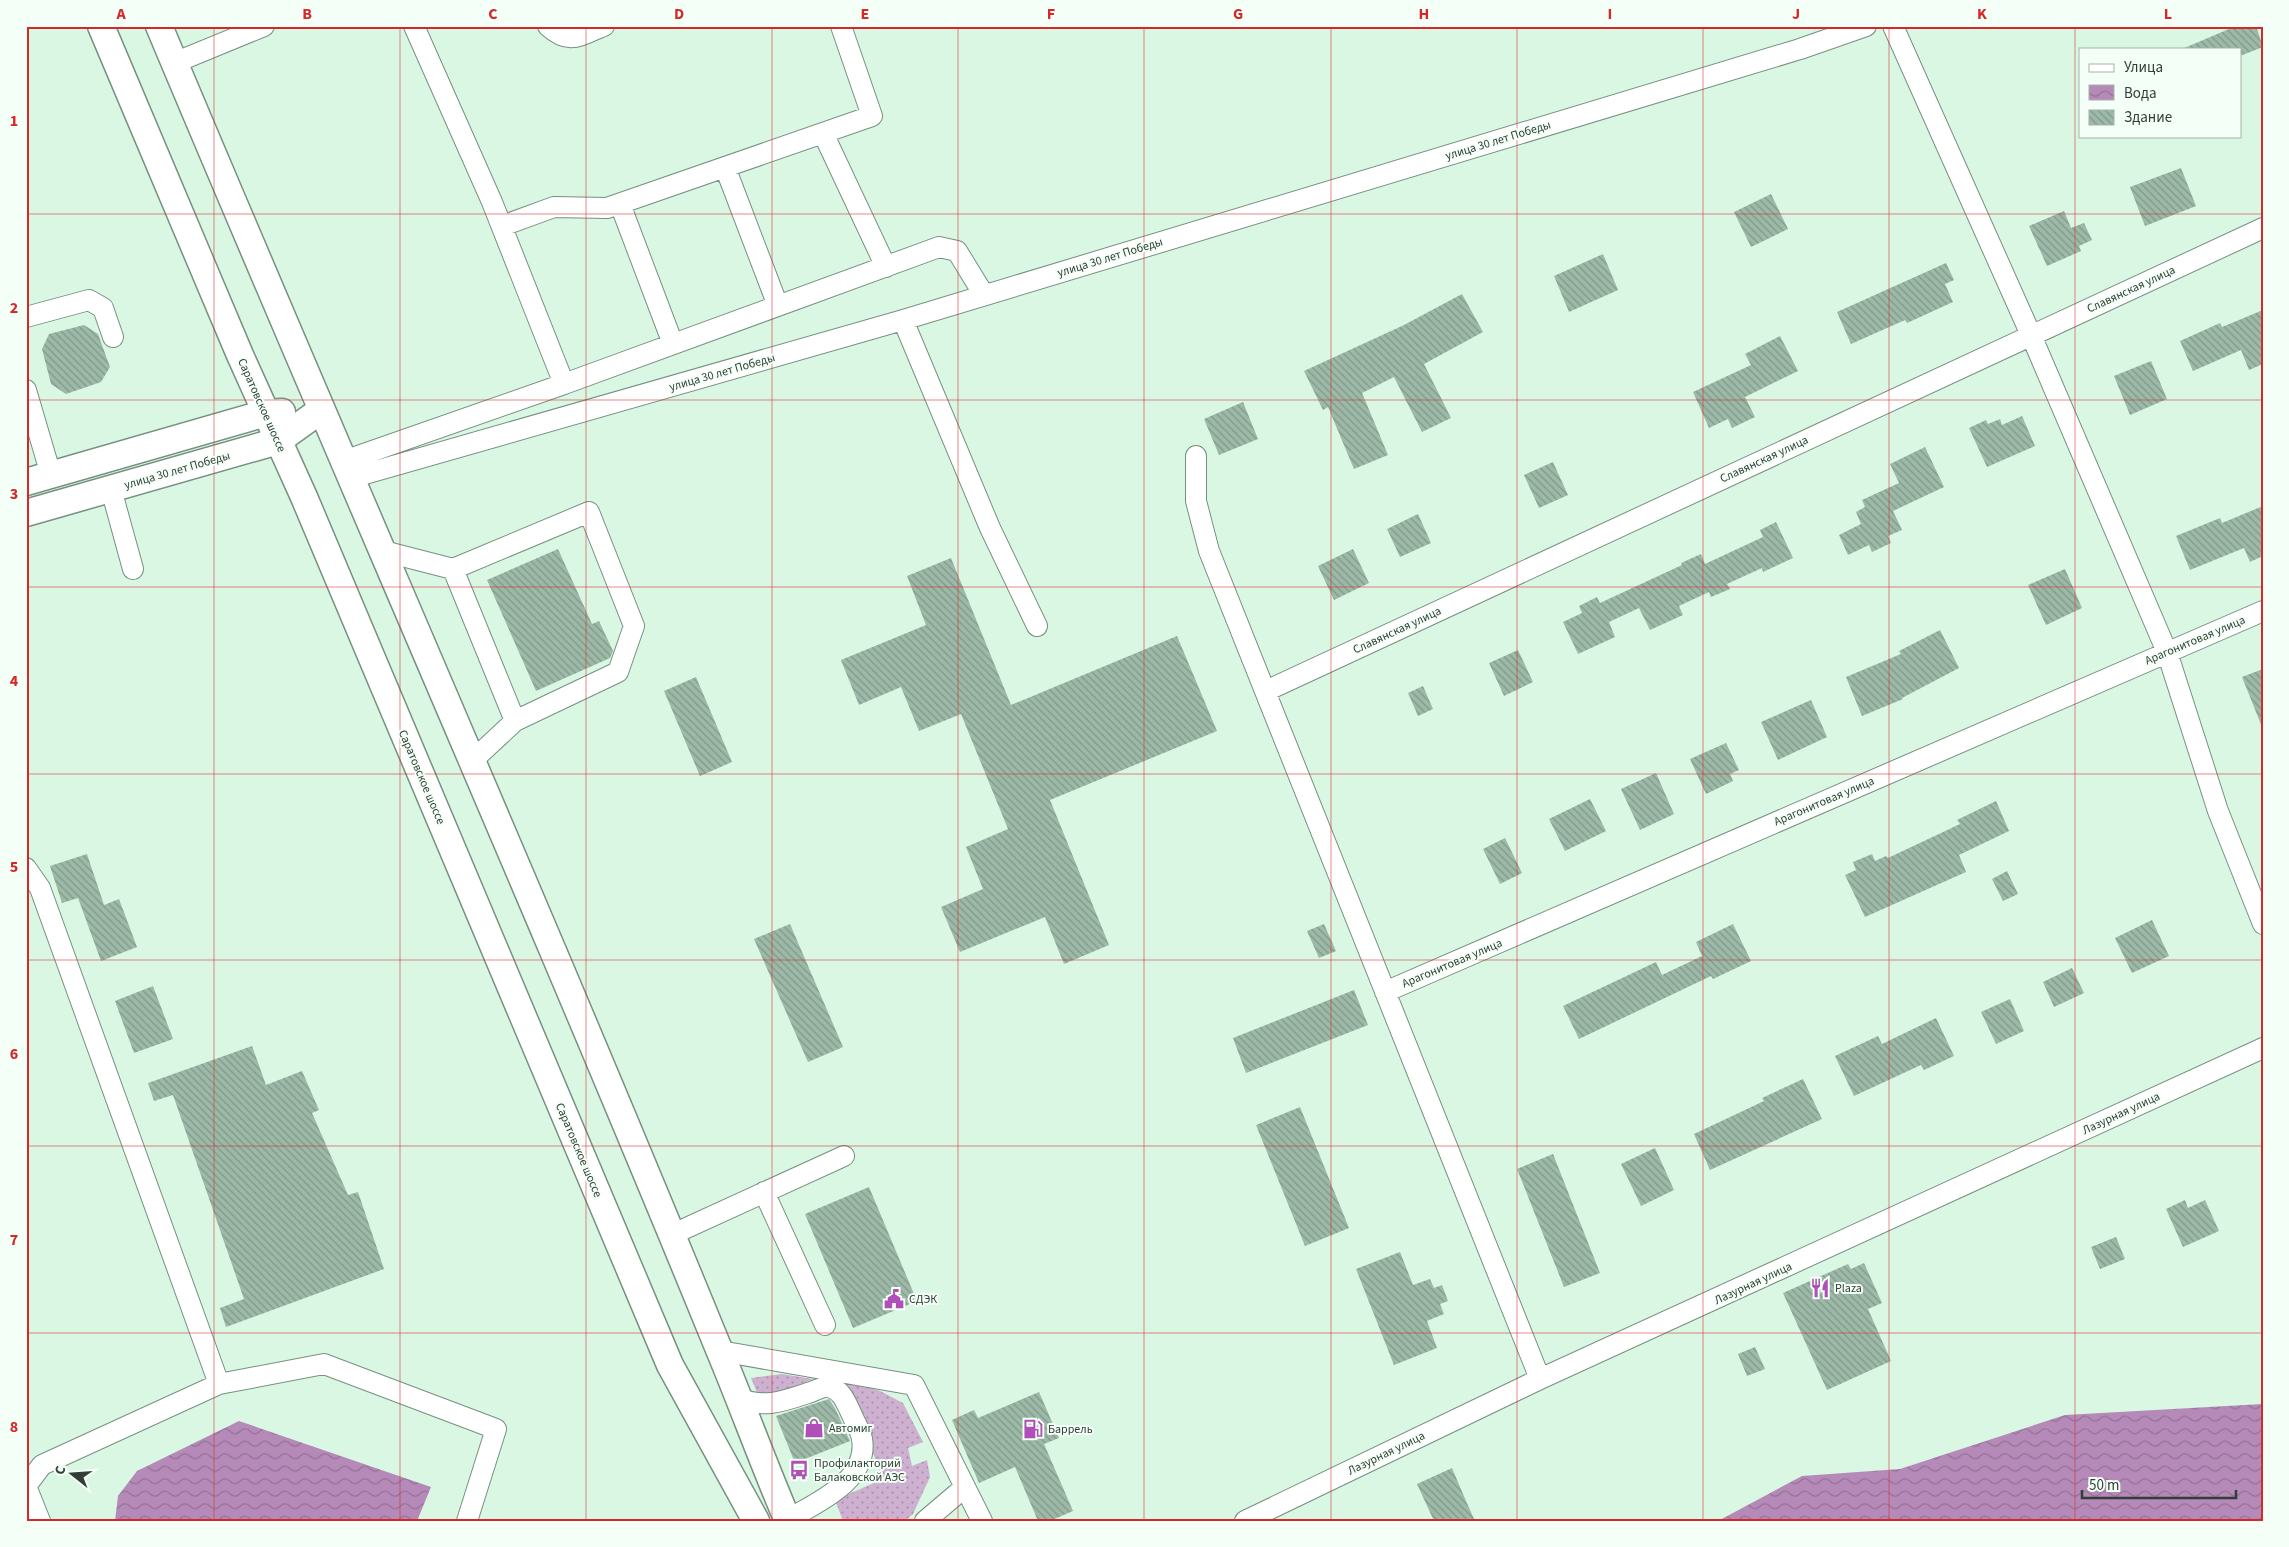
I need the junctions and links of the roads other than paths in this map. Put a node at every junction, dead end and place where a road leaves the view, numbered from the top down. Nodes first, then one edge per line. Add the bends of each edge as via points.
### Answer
1 (100, 26) edge
2 (159, 26) edge
3 (264, 26) edge
4 (414, 26) edge
5 (548, 26) edge
6 (604, 26) edge
7 (841, 26) edge
8 (1866, 26) edge
9 (1893, 26) edge
10 (174, 63) junction
11 (823, 133) junction
12 (725, 166) junction
13 (620, 204) junction
14 (502, 226) junction
15 (2263, 228) edge
16 (886, 267) junction
17 (984, 295) junction
18 (778, 306) junction
19 (26, 317) edge
20 (903, 320) junction
21 (2032, 335) junction
22 (113, 337) dead end
23 (673, 344) junction
24 (564, 384) junction
25 (26, 390) edge
26 (320, 410) junction
27 (266, 413) junction
28 (278, 441) junction
29 (1196, 456) dead end
30 (348, 469) junction
31 (52, 475) junction
32 (26, 482) edge
33 (111, 488) junction
34 (26, 513) edge
35 (383, 551) junction
36 (133, 569) dead end
37 (453, 569) junction
38 (2263, 610) edge
39 (1037, 626) dead end
40 (2167, 652) junction
41 (1266, 691) junction
42 (515, 721) junction
43 (472, 761) junction
44 (26, 868) edge
45 (2263, 924) edge
46 (1385, 992) junction
47 (2263, 1048) edge
48 (844, 1156) dead end
49 (764, 1192) junction
50 (671, 1235) junction
51 (825, 1325) dead end
52 (720, 1351) junction
53 (1540, 1380) junction
54 (218, 1384) junction
55 (738, 1398) junction
56 (966, 1487) junction
57 (786, 1520) edge
58 (40, 1521) edge
59 (467, 1521) edge
60 (756, 1521) edge
61 (925, 1521) edge
62 (982, 1521) edge
63 (1245, 1521) edge

1 - 27 main road, Саратовское шоссе
2 - 10 main road
3 - 10 street
4 - 14 street
5 - 6 street via 570,39
7 - 11 street via 872,116
8 - 17 street, улица 30 лет Победы via 1800,49
9 - 21 street
10 - 26 main road
11 - 12 street
11 - 16 street
12 - 13 street
12 - 18 street
13 - 14 street via 607,208 554,207
13 - 23 street
14 - 24 street
15 - 21 street, Славянская улица
16 - 17 street via 938,247 957,251
16 - 18 street
17 - 20 street, улица 30 лет Победы
18 - 23 street
19 - 22 street via 89,300 104,308
20 - 30 street, улица 30 лет Победы
20 - 39 street via 990,528
21 - 40 street
21 - 41 street, Славянская улица
23 - 24 street
24 - 30 street
25 - 31 street
26 - 27 main road
26 - 28 main road, улица 30 лет Победы
26 - 30 main road
27 - 28 main road, Саратовское шоссе
27 - 31 main road
28 - 33 main road, улица 30 лет Победы
28 - 60 main road, Саратовское шоссе via 670,1365
29 - 41 street via 1196,501 1209,551
30 - 35 main road
31 - 32 main road
33 - 34 main road, улица 30 лет Победы
33 - 36 street
35 - 37 street
35 - 43 main road
37 - 42 street
37 - 42 street via 589,512 634,626 618,672
38 - 40 street, Арагонитовая улица
40 - 45 street via 2218,812
40 - 46 street, Арагонитовая улица
41 - 46 street
42 - 43 street
43 - 50 main road
44 - 54 street via 40,888
46 - 53 street
47 - 53 street, Лазурная улица
48 - 49 street
49 - 50 street
49 - 51 street
50 - 52 main road
52 - 55 main road
52 - 56 street via 914,1385
53 - 63 street, Лазурная улица
54 - 58 street via 42,1465 26,1486
54 - 59 street via 324,1364 496,1429
55 - 57 main road
55 - 57 street via 760,1404 782,1402 827,1386 842,1396 862,1438 863,1455 846,1482 835,1492
56 - 61 street
56 - 62 street

